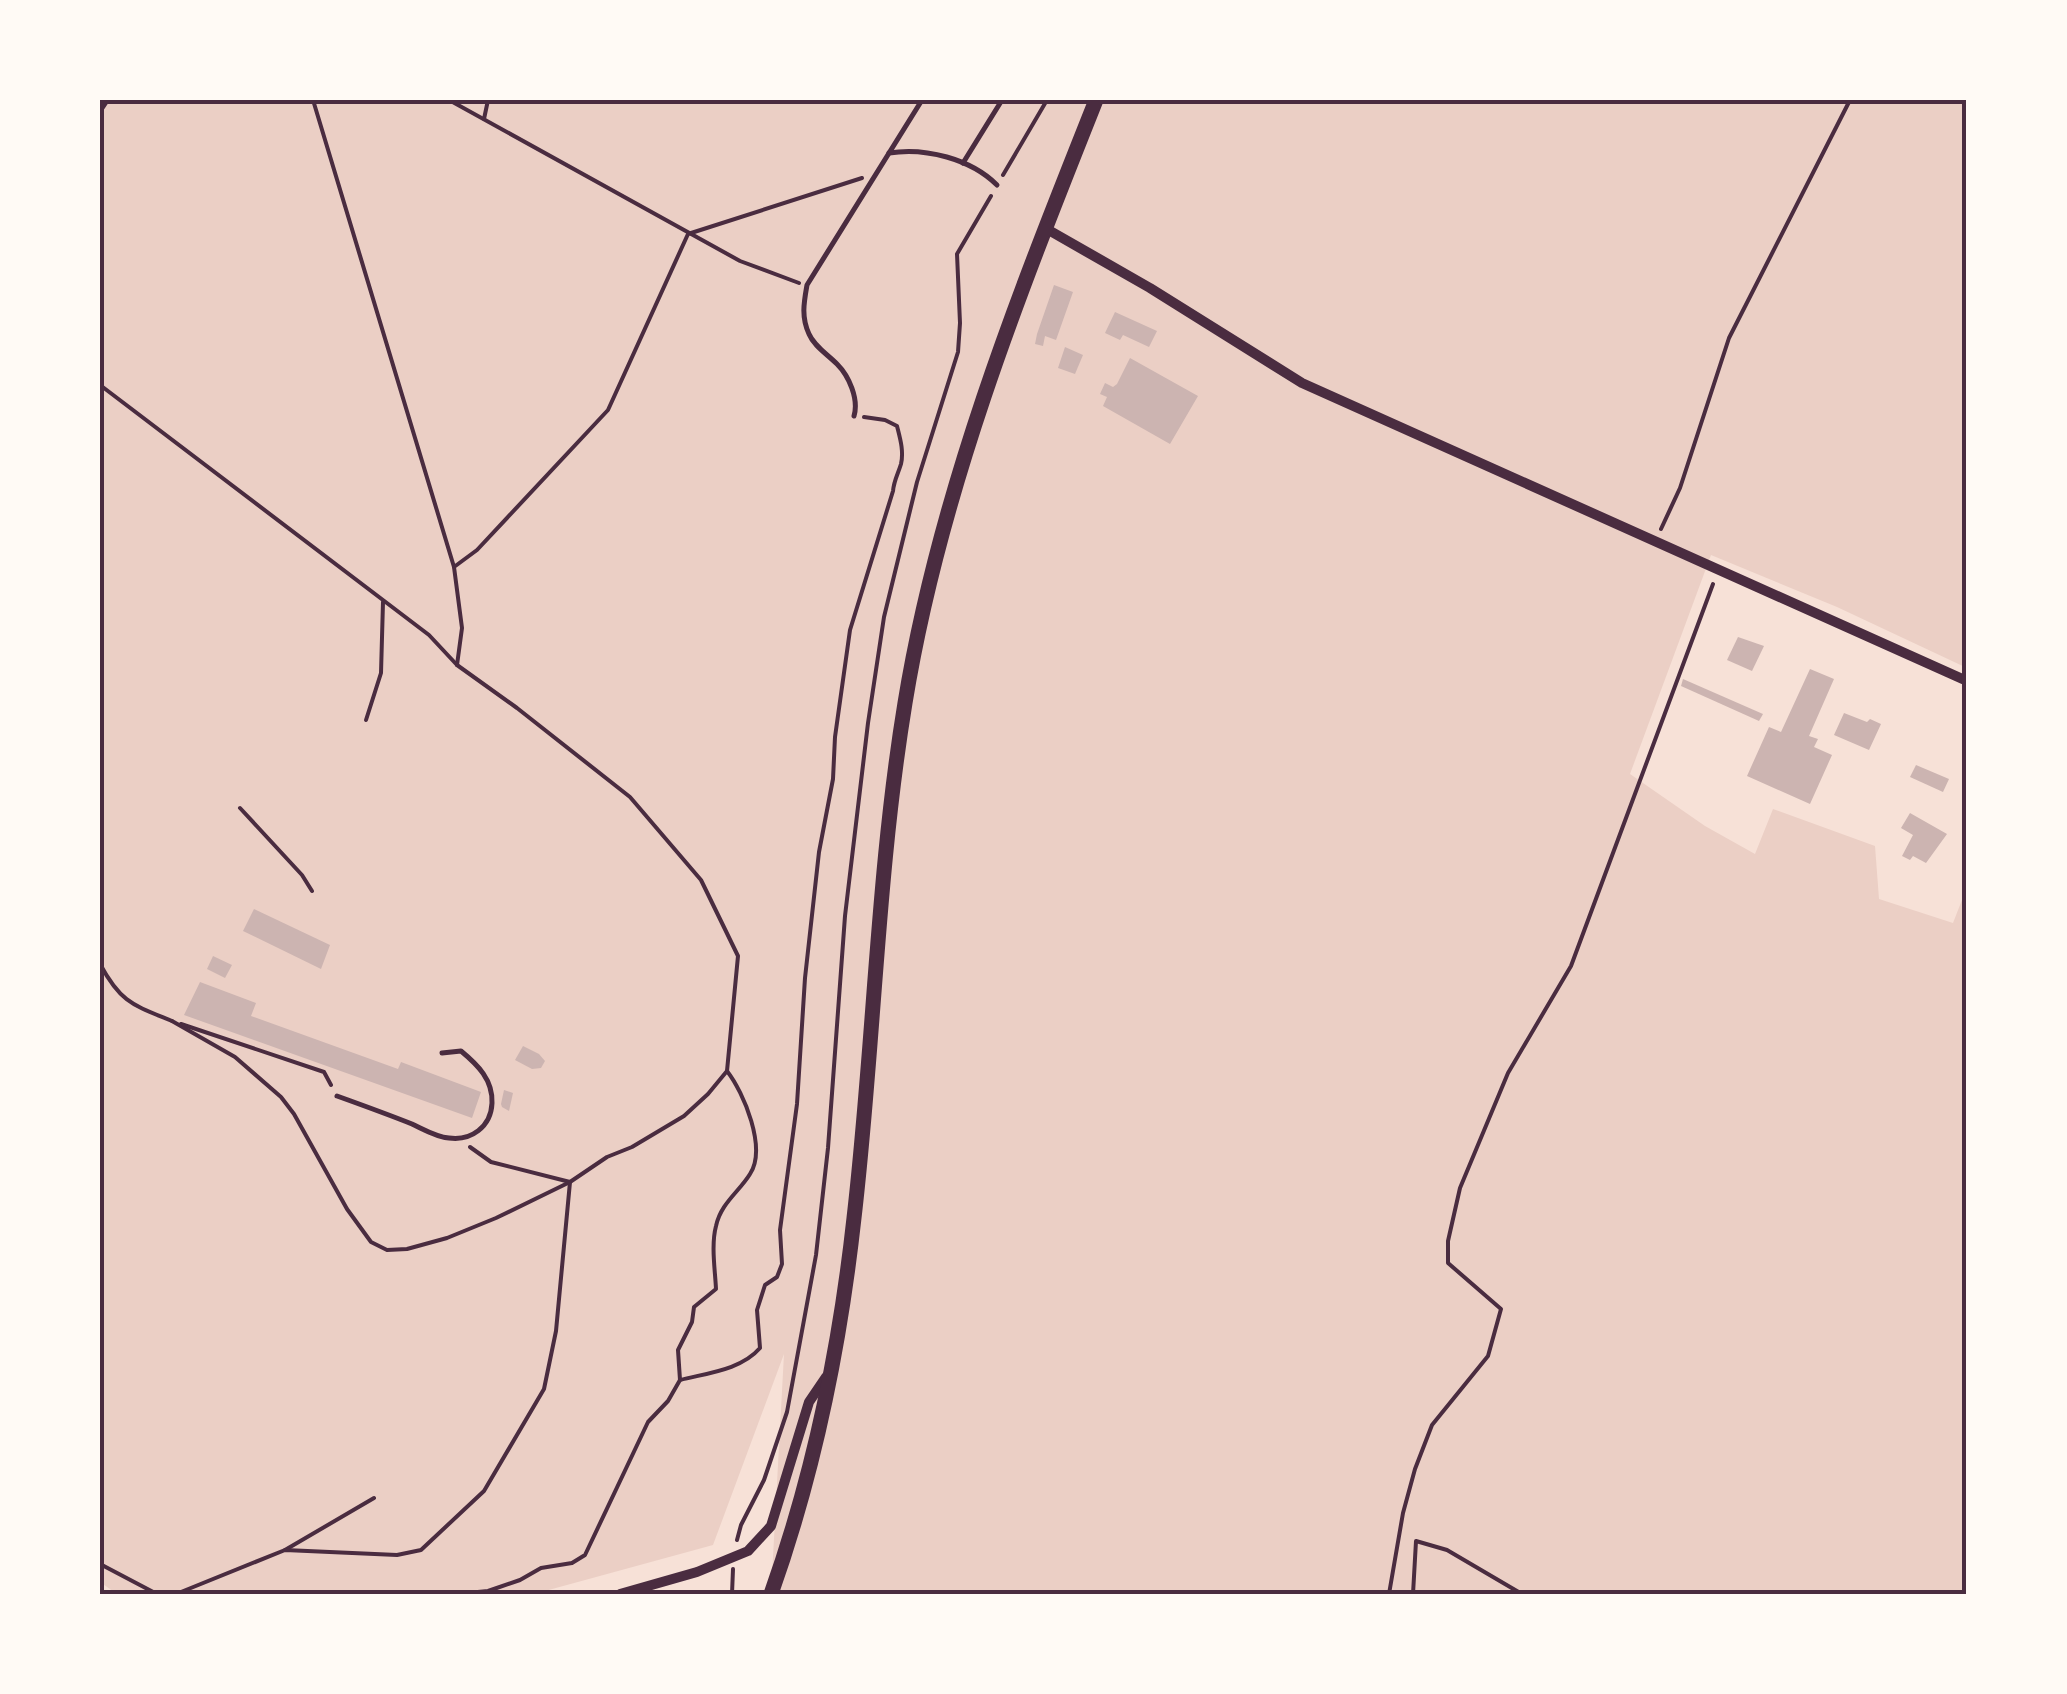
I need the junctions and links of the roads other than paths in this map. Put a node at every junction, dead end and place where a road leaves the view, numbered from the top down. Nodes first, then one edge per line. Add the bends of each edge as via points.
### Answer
1 (922, 100) edge
2 (1002, 100) edge
3 (1096, 100) edge
4 (888, 154) junction
5 (963, 163) junction
6 (997, 185) road end
7 (1045, 228) junction
8 (854, 416) road end
9 (1967, 681) edge
10 (442, 1053) dead end
11 (337, 1096) road end
12 (833, 1368) junction
13 (620, 1594) edge
14 (771, 1594) edge

1 - 4 lane
2 - 5 lane
3 - 7 main road
4 - 5 lane via 906,150
4 - 8 lane via 807,285 802,312 809,336 840,366 856,396
5 - 6 lane
7 - 9 street via 1302,383
7 - 12 main road via 969,442 906,700 886,832 854,1218
10 - 11 lane via 461,1052 488,1080 492,1101 484,1128 466,1137 444,1138
12 - 13 street via 809,1402 771,1526 748,1551
12 - 14 main road

